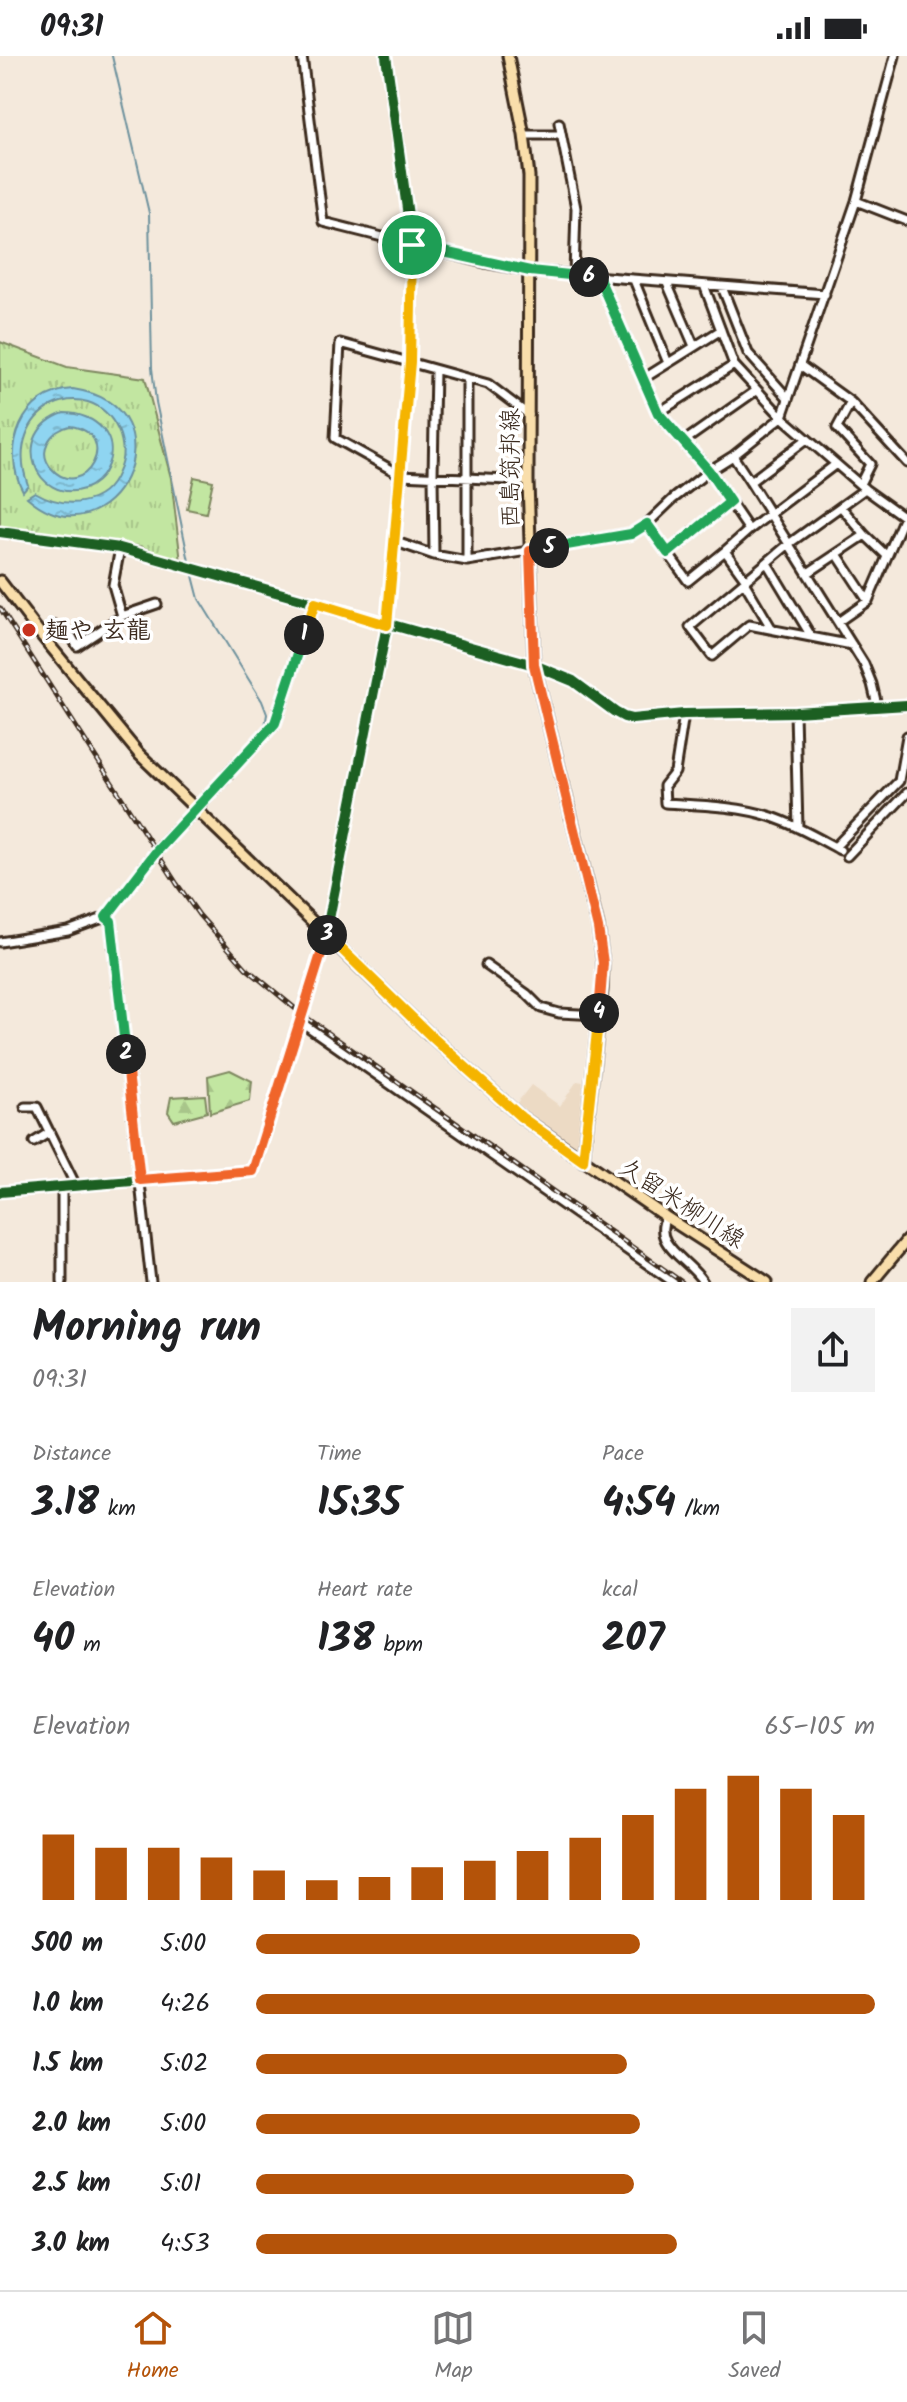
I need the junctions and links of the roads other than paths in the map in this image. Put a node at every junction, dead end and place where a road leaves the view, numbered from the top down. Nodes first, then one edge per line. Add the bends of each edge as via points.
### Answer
1 (302, 56) edge
2 (386, 56) edge
3 (508, 56) edge
4 (895, 56) edge
5 (559, 123) dead end
6 (524, 135) junction
7 (561, 135) junction
8 (856, 201) junction
9 (907, 221) edge
10 (412, 245) junction
11 (530, 271) junction
12 (574, 275) junction
13 (599, 278) junction
14 (634, 280) junction
15 (667, 283) junction
16 (704, 285) junction
17 (722, 287) junction
18 (825, 294) junction
19 (721, 330) junction
20 (694, 346) junction
21 (746, 348) junction
22 (731, 355) junction
23 (410, 362) junction
24 (668, 363) junction
25 (734, 365) junction
26 (800, 365) junction
27 (435, 370) junction
28 (643, 379) junction
29 (467, 380) junction
30 (757, 390) junction
31 (788, 398) junction
32 (851, 402) junction
33 (658, 413) junction
34 (529, 415) junction
35 (782, 417) junction
36 (807, 439) junction
37 (683, 442) junction
38 (733, 456) junction
39 (907, 463) edge
40 (836, 464) junction
41 (709, 471) junction
42 (401, 475) junction
43 (433, 475) junction
44 (467, 477) junction
45 (528, 481) junction
46 (750, 482) junction
47 (863, 486) junction
48 (730, 502) junction
49 (841, 507) junction
50 (771, 514) junction
51 (906, 514) edge
52 (647, 524) junction
53 (749, 530) junction
54 (0, 532) edge
55 (865, 535) junction
56 (396, 542) junction
57 (790, 543) junction
58 (120, 548) junction
59 (530, 551) junction
60 (725, 551) junction
61 (668, 553) junction
62 (837, 554) junction
63 (434, 555) junction
64 (886, 555) junction
65 (467, 561) junction
66 (767, 563) junction
67 (808, 573) junction
68 (0, 581) edge
69 (745, 581) junction
70 (868, 601) junction
71 (315, 603) junction
72 (157, 604) dead end
73 (122, 616) junction
74 (838, 622) junction
75 (387, 625) junction
76 (772, 629) junction
77 (42, 636) junction
78 (812, 637) junction
79 (852, 645) junction
80 (534, 665) junction
81 (877, 705) junction
82 (907, 705) edge
83 (795, 712) junction
84 (684, 714) junction
85 (907, 736) edge
86 (907, 793) edge
87 (194, 809) junction
88 (798, 828) junction
89 (841, 851) junction
90 (106, 917) junction
91 (326, 934) junction
92 (0, 942) edge
93 (486, 965) dead end
94 (599, 1015) junction
95 (301, 1022) junction
96 (25, 1107) dead end
97 (50, 1132) junction
98 (34, 1142) dead end
99 (583, 1161) junction
100 (140, 1180) junction
101 (76, 1186) junction
102 (62, 1187) junction
103 (0, 1192) edge
104 (666, 1217) junction
105 (907, 1240) edge
106 (62, 1282) edge
107 (151, 1282) edge
108 (673, 1282) edge
109 (703, 1282) edge
110 (767, 1282) edge
111 (872, 1282) edge

1 - 10 street via 323,222
2 - 10 street
3 - 6 main road, 西島筑邦線
4 - 8 street
5 - 7 street
6 - 7 street
6 - 11 main road, 西島筑邦線
7 - 12 street via 576,208
8 - 9 street
8 - 18 street
10 - 11 street
10 - 23 street
11 - 12 street
11 - 34 main road, 西島筑邦線
12 - 13 street
13 - 14 street
13 - 28 street
14 - 15 street
14 - 24 street
15 - 16 street
15 - 20 street
16 - 17 street
16 - 19 street
17 - 18 street
17 - 21 street
18 - 26 street
19 - 20 street
19 - 22 street
20 - 24 street
21 - 22 street
21 - 31 street
22 - 25 street
23 - 27 street
23 - 42 street
23 - 42 street via 340,343 335,438
24 - 28 street
25 - 30 street
25 - 33 street
26 - 31 street
26 - 32 street
27 - 29 street
27 - 43 street
28 - 33 street
29 - 34 street via 488,384
29 - 44 street
30 - 35 street
30 - 37 street
31 - 35 street
32 - 39 street
32 - 47 street via 837,428 870,464
33 - 37 street
34 - 45 main road, 西島筑邦線
35 - 36 street
35 - 38 street
36 - 40 street
36 - 46 street
37 - 41 street
38 - 41 street
38 - 46 street
40 - 47 street
40 - 50 street
41 - 48 street
41 - 52 street
42 - 43 street
42 - 56 street
43 - 44 street
43 - 63 street
44 - 45 street
44 - 65 street
45 - 59 main road, 西島筑邦線
46 - 50 street
47 - 49 street
47 - 51 street
48 - 53 street
48 - 61 street
49 - 55 street
49 - 57 street
50 - 53 street
50 - 57 street
51 - 64 street
52 - 59 street via 631,534
52 - 61 street
53 - 60 street
54 - 58 street
55 - 62 street
55 - 64 street
56 - 63 street
56 - 75 street
57 - 66 street
57 - 67 street
58 - 71 street
58 - 73 street via 113,585
59 - 65 street
59 - 80 main road, 西島筑邦線
60 - 61 street via 688,581
60 - 69 street
62 - 67 street
62 - 70 street
63 - 65 street
64 - 70 street
66 - 69 street
66 - 78 street
67 - 74 street
68 - 77 main road, 久留米柳川線
69 - 76 street
69 - 76 street via 690,627 712,656 749,625
70 - 74 street
71 - 75 street
71 - 87 street via 275,723
72 - 73 street
73 - 77 street via 77,646 55,626
74 - 79 street
75 - 80 street
75 - 91 street
76 - 78 street
77 - 87 main road, 久留米柳川線 via 139,754
78 - 79 street
79 - 81 street
80 - 84 street via 573,681 624,717
80 - 94 main road, 西島筑邦線 via 598,928 603,963
81 - 82 street
81 - 83 street
83 - 84 street
83 - 88 street
84 - 88 street via 675,772 664,786 665,803 769,816
85 - 89 street via 899,781
86 - 89 street
87 - 90 street
87 - 91 main road, 久留米柳川線
88 - 89 street
90 - 92 street via 68,931
90 - 100 street via 111,921
91 - 95 street
91 - 99 main road, 久留米柳川線 via 521,1117
93 - 94 street via 541,1008
94 - 99 main road, 西島筑邦線
95 - 100 street via 253,1171
95 - 108 street
96 - 97 street via 37,1107
97 - 98 street
97 - 101 street
99 - 104 main road, 久留米柳川線
100 - 101 street
100 - 107 street
101 - 102 street
102 - 103 street
102 - 106 street
104 - 109 street via 660,1228 663,1239
104 - 110 main road, 久留米柳川線
105 - 111 main road

